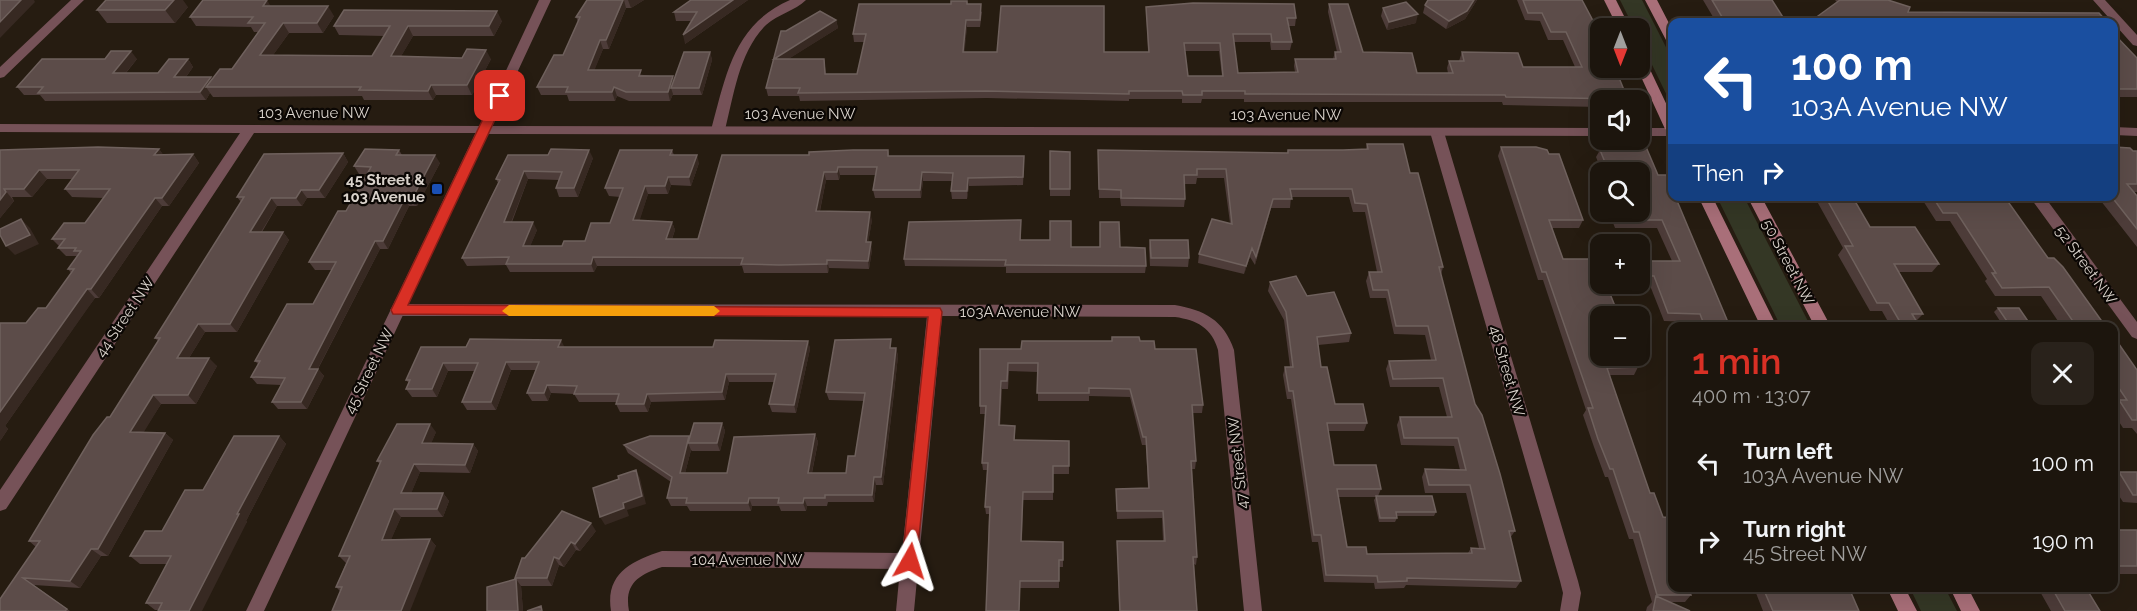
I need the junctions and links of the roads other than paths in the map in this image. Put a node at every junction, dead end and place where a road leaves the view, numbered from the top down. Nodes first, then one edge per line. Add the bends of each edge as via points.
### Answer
1 (78, 0) edge
2 (545, 0) edge
3 (1610, 0) edge
4 (1651, 0) edge
5 (2099, 0) edge
6 (796, 1) edge
7 (1619, 18) edge
8 (2115, 18) edge
9 (2118, 21) edge
10 (1668, 32) edge
11 (2137, 42) edge
12 (0, 75) edge
13 (1648, 78) edge
14 (1668, 121) edge
15 (0, 128) edge
16 (250, 129) junction
17 (484, 130) junction
18 (718, 130) junction
19 (1668, 130) edge
20 (1650, 131) edge
21 (2118, 131) edge
22 (1437, 132) junction
23 (1590, 132) edge
24 (2137, 132) edge
25 (1707, 201) edge
26 (1757, 201) edge
27 (2040, 201) edge
28 (398, 310) junction
29 (935, 312) junction
30 (1209, 321) joint
31 (1767, 322) edge
32 (1820, 322) edge
33 (2136, 331) edge
34 (0, 504) edge
35 (910, 561) junction
36 (1898, 592) edge
37 (1961, 592) edge
38 (255, 611) edge
39 (620, 611) edge
40 (905, 611) edge
41 (1253, 611) edge
42 (1569, 611) edge
43 (1908, 611) edge
44 (1971, 611) edge

1 - 12 street
2 - 17 street, 45 Street NW
3 - 7 main road
4 - 10 main road
5 - 8 street
6 - 18 street via 767,17 746,41
9 - 11 street
13 - 14 main road
15 - 16 street, 103 Avenue NW
16 - 17 street, 103 Avenue NW
16 - 34 street, 44 Street NW
17 - 18 street, 103 Avenue NW
17 - 28 street, 45 Street NW
18 - 22 street, 103 Avenue NW
19 - 20 street
21 - 24 street
22 - 23 street, 103 Avenue NW
22 - 42 street, 48 Street NW via 1569,581
25 - 31 main road
26 - 32 main road, 50 Street NW
27 - 33 street, 52 Street NW
28 - 29 street, 103A Avenue NW
28 - 38 street, 45 Street NW
29 - 30 street, 103A Avenue NW via 1175,312
29 - 35 street
30 - 41 street, 47 Street NW via 1226,350
35 - 39 street, 104 Avenue NW via 662,559 637,568 623,581
35 - 40 street
36 - 43 main road
37 - 44 main road

